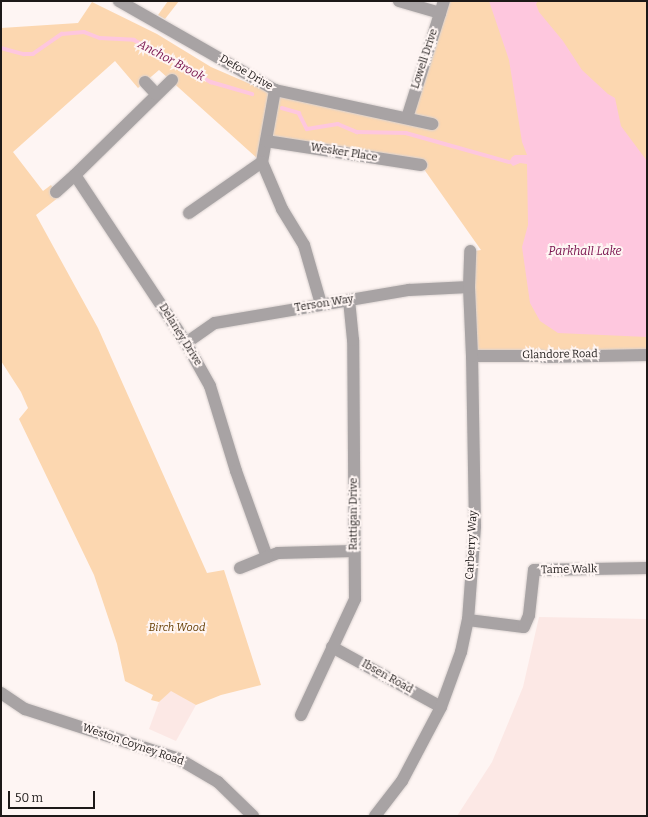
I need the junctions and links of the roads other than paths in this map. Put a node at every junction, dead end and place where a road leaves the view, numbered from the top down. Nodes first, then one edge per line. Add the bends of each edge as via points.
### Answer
1 (119, 1) edge
2 (399, 1) edge
3 (444, 1) edge
4 (440, 13) junction
5 (172, 80) dead end
6 (145, 82) dead end
7 (275, 90) junction
8 (156, 94) junction
9 (407, 118) junction
10 (432, 124) dead end
11 (266, 140) junction
12 (262, 162) junction
13 (421, 165) dead end
14 (75, 174) junction
15 (56, 192) dead end
16 (189, 213) dead end
17 (470, 251) dead end
18 (469, 287) junction
19 (349, 300) junction
20 (321, 304) junction
21 (186, 343) junction
22 (647, 355) edge
23 (472, 356) junction
24 (354, 551) junction
25 (266, 557) junction
26 (240, 568) dead end
27 (647, 568) edge
28 (468, 620) junction
29 (332, 647) junction
30 (1, 693) edge
31 (441, 707) junction
32 (300, 715) dead end
33 (253, 816) edge
34 (375, 816) edge

1 - 7 street, Defoe Drive
2 - 4 street
3 - 4 street, Lowell Drive
4 - 9 street, Lowell Drive
5 - 8 street
6 - 8 street
7 - 9 street, Defoe Drive
7 - 11 street
8 - 14 street
9 - 10 street, Defoe Drive
11 - 12 street
11 - 13 street, Wesker Place
12 - 16 street
12 - 20 street via 282,209 304,245
14 - 15 street
14 - 21 street, Delaney Drive
17 - 18 street, Carberry Way
18 - 19 street, Terson Way via 409,290
18 - 23 street, Carberry Way
19 - 20 street, Terson Way
19 - 24 street, Rattigan Drive via 353,340
20 - 21 street, Terson Way via 215,323
21 - 25 street, Delaney Drive via 210,386
22 - 23 street, Glandore Road
23 - 28 street, Carberry Way via 475,526
24 - 25 street via 278,553
24 - 29 street, Rattigan Drive via 355,599
25 - 26 street
27 - 28 street, Tame Walk via 534,570 529,615 524,627
28 - 31 street, Carberry Way via 461,652
29 - 31 street, Ibsen Road
29 - 32 street, Rattigan Drive
30 - 33 street, Weston Coyney Road via 25,709 179,759 218,782
31 - 34 street, Carberry Way via 402,781

